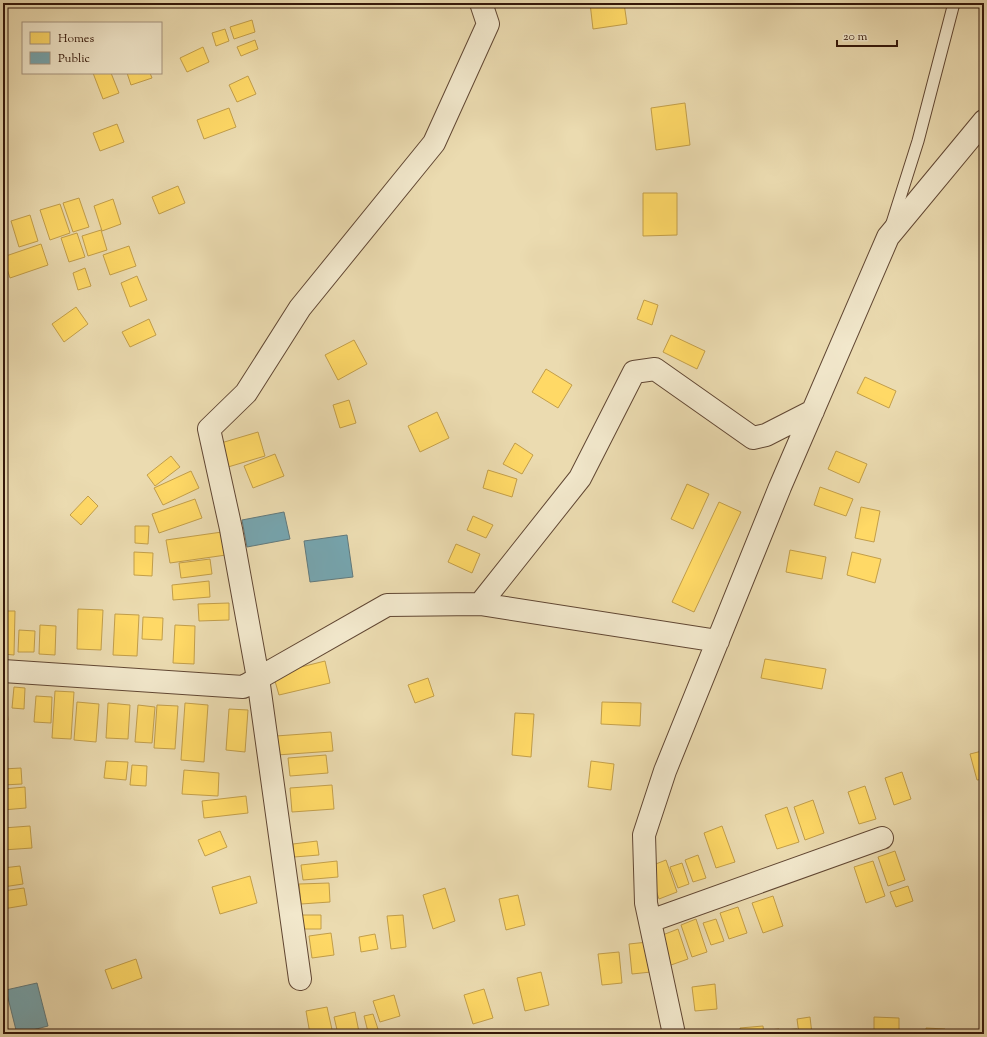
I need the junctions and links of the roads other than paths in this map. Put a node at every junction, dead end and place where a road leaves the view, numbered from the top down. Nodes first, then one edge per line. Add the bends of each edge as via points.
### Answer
1 (481, 3) edge
2 (954, 3) edge
3 (984, 121) edge
4 (888, 237) junction
5 (813, 411) junction
6 (480, 604) junction
7 (718, 641) junction
8 (3, 671) edge
9 (258, 678) junction
10 (882, 838) dead end
11 (650, 921) junction
12 (300, 979) dead end
13 (674, 1034) edge

1 - 9 street via 488,24 434,143 300,308 246,393 209,429 231,529
2 - 4 lane via 918,141
3 - 4 street
4 - 5 street
5 - 6 street via 766,435 753,438 655,368 634,372 580,478
5 - 7 street
6 - 7 street
6 - 9 street via 387,605
7 - 11 street via 665,771 644,835 646,903
8 - 9 street via 243,687
9 - 12 street
10 - 11 street
11 - 13 street

